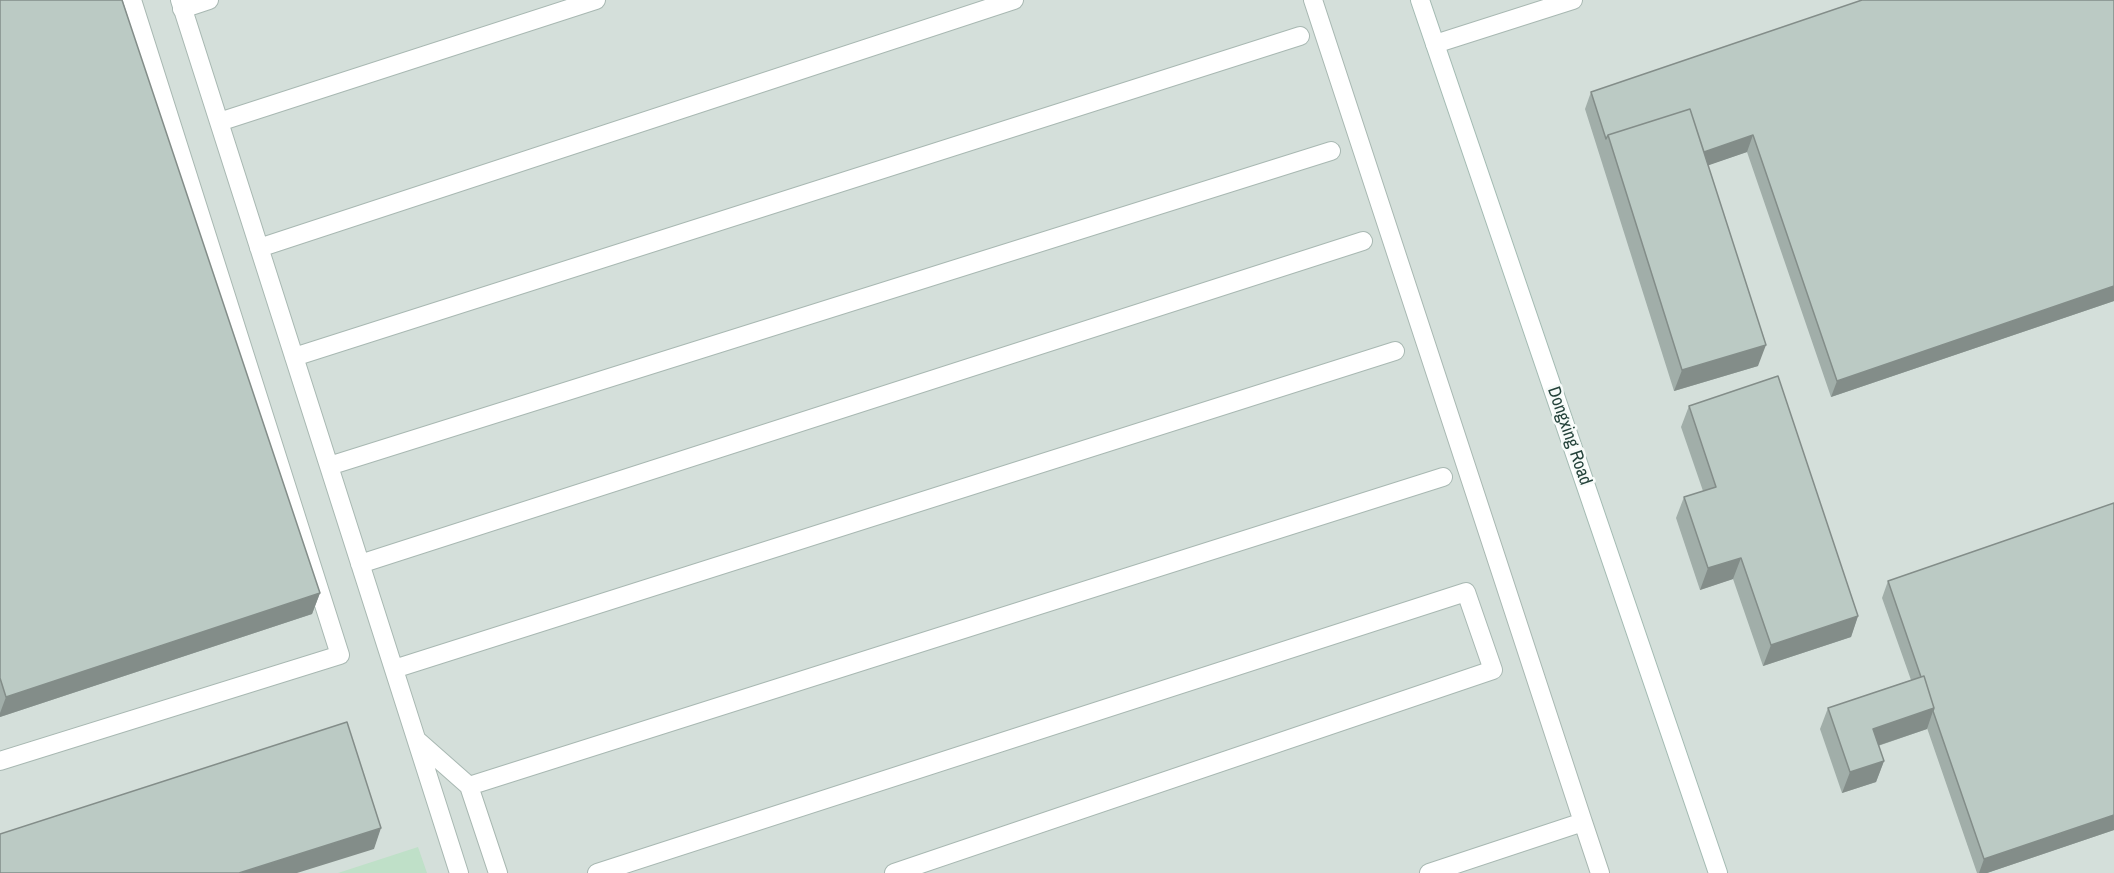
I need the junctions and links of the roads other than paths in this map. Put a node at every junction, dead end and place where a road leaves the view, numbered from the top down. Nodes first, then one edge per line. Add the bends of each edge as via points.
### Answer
1 (132, 0) edge
2 (209, 0) edge
3 (596, 0) edge
4 (1014, 0) edge
5 (1313, 0) edge
6 (1420, 0) edge
7 (1573, 0) edge
8 (181, 4) edge
9 (1300, 36) dead end
10 (1435, 44) junction
11 (219, 122) junction
12 (1331, 151) dead end
13 (1363, 241) dead end
14 (259, 248) junction
15 (1395, 351) dead end
16 (294, 357) junction
17 (329, 466) junction
18 (1443, 477) dead end
19 (360, 564) junction
20 (394, 669) junction
21 (417, 740) junction
22 (0, 760) edge
23 (468, 786) junction
24 (1583, 822) junction
25 (459, 873) edge
26 (498, 873) edge
27 (597, 873) edge
28 (894, 873) edge
29 (1429, 873) edge
30 (1600, 873) edge
31 (1718, 873) edge

1 - 22 street via 340,655
2 - 8 street
3 - 11 street
4 - 14 street
5 - 24 street
6 - 10 street, Dongxing Road
7 - 10 street
8 - 11 street
9 - 16 street
10 - 31 street, Dongxing Road
11 - 14 street
12 - 17 street
13 - 19 street
14 - 16 street
15 - 20 street
16 - 17 street
17 - 19 street
18 - 23 street
19 - 20 street
20 - 21 street
21 - 23 street
21 - 25 street
23 - 26 street
24 - 29 street
24 - 30 street
27 - 28 street via 1466,592 1493,670

